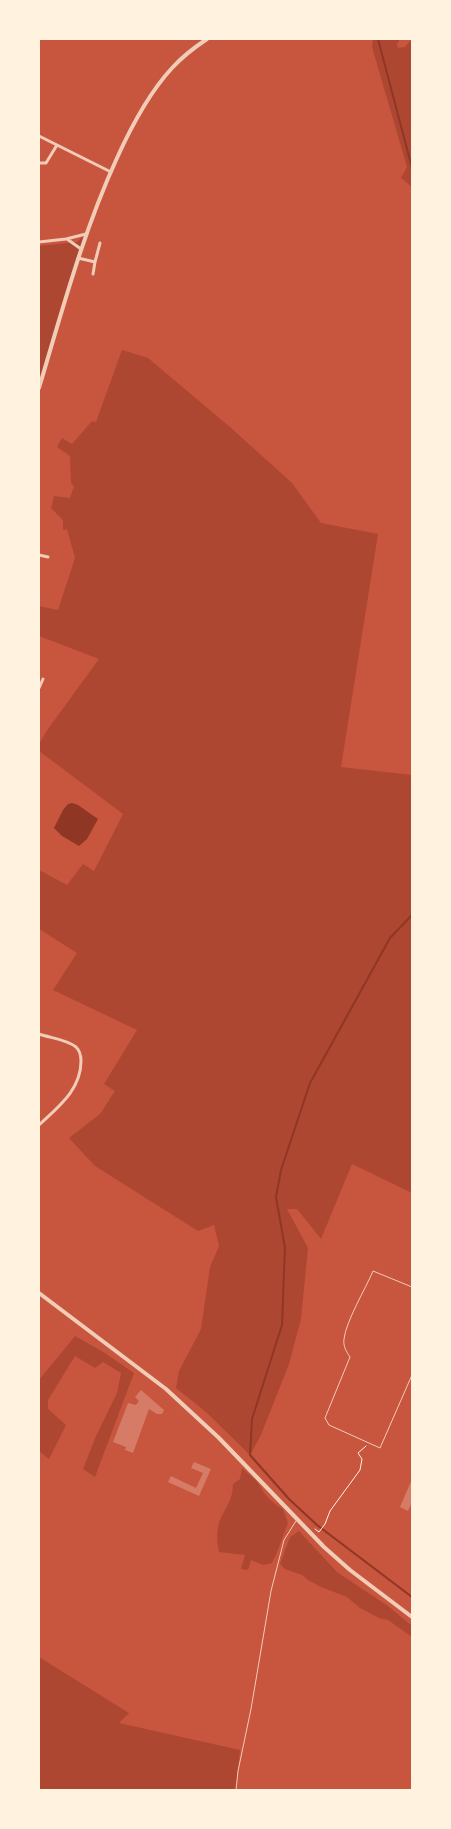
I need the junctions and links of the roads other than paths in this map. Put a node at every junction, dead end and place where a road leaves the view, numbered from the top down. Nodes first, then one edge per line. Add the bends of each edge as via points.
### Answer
1 (207, 39) edge
2 (39, 136) edge
3 (57, 145) junction
4 (39, 163) edge
5 (110, 172) junction
6 (86, 234) junction
7 (66, 239) junction
8 (39, 242) edge
9 (100, 243) dead end
10 (81, 249) junction
11 (78, 258) junction
12 (95, 262) junction
13 (93, 274) dead end
14 (39, 388) edge
15 (39, 555) edge
16 (48, 557) dead end
17 (43, 680) dead end
18 (39, 688) edge
19 (39, 1034) edge
20 (39, 1125) edge
21 (412, 1287) edge
22 (39, 1293) edge
23 (412, 1375) edge
24 (298, 1519) junction
25 (412, 1617) edge
26 (236, 1790) edge

1 - 5 street via 172,68 154,90
2 - 3 street
3 - 4 street via 46,163
3 - 5 street
5 - 6 street
6 - 7 street
6 - 10 street
7 - 8 street
7 - 10 street
9 - 12 street
10 - 11 street
11 - 12 street
11 - 14 street
12 - 13 street
15 - 16 street
17 - 18 street
19 - 20 street via 65,1041 76,1048 81,1056 81,1069 70,1095
21 - 23 lane via 374,1270 343,1340 350,1357 326,1418 329,1424 380,1448
22 - 24 street via 166,1389 220,1438
24 - 25 street via 350,1570
24 - 26 lane via 287,1533 276,1571

